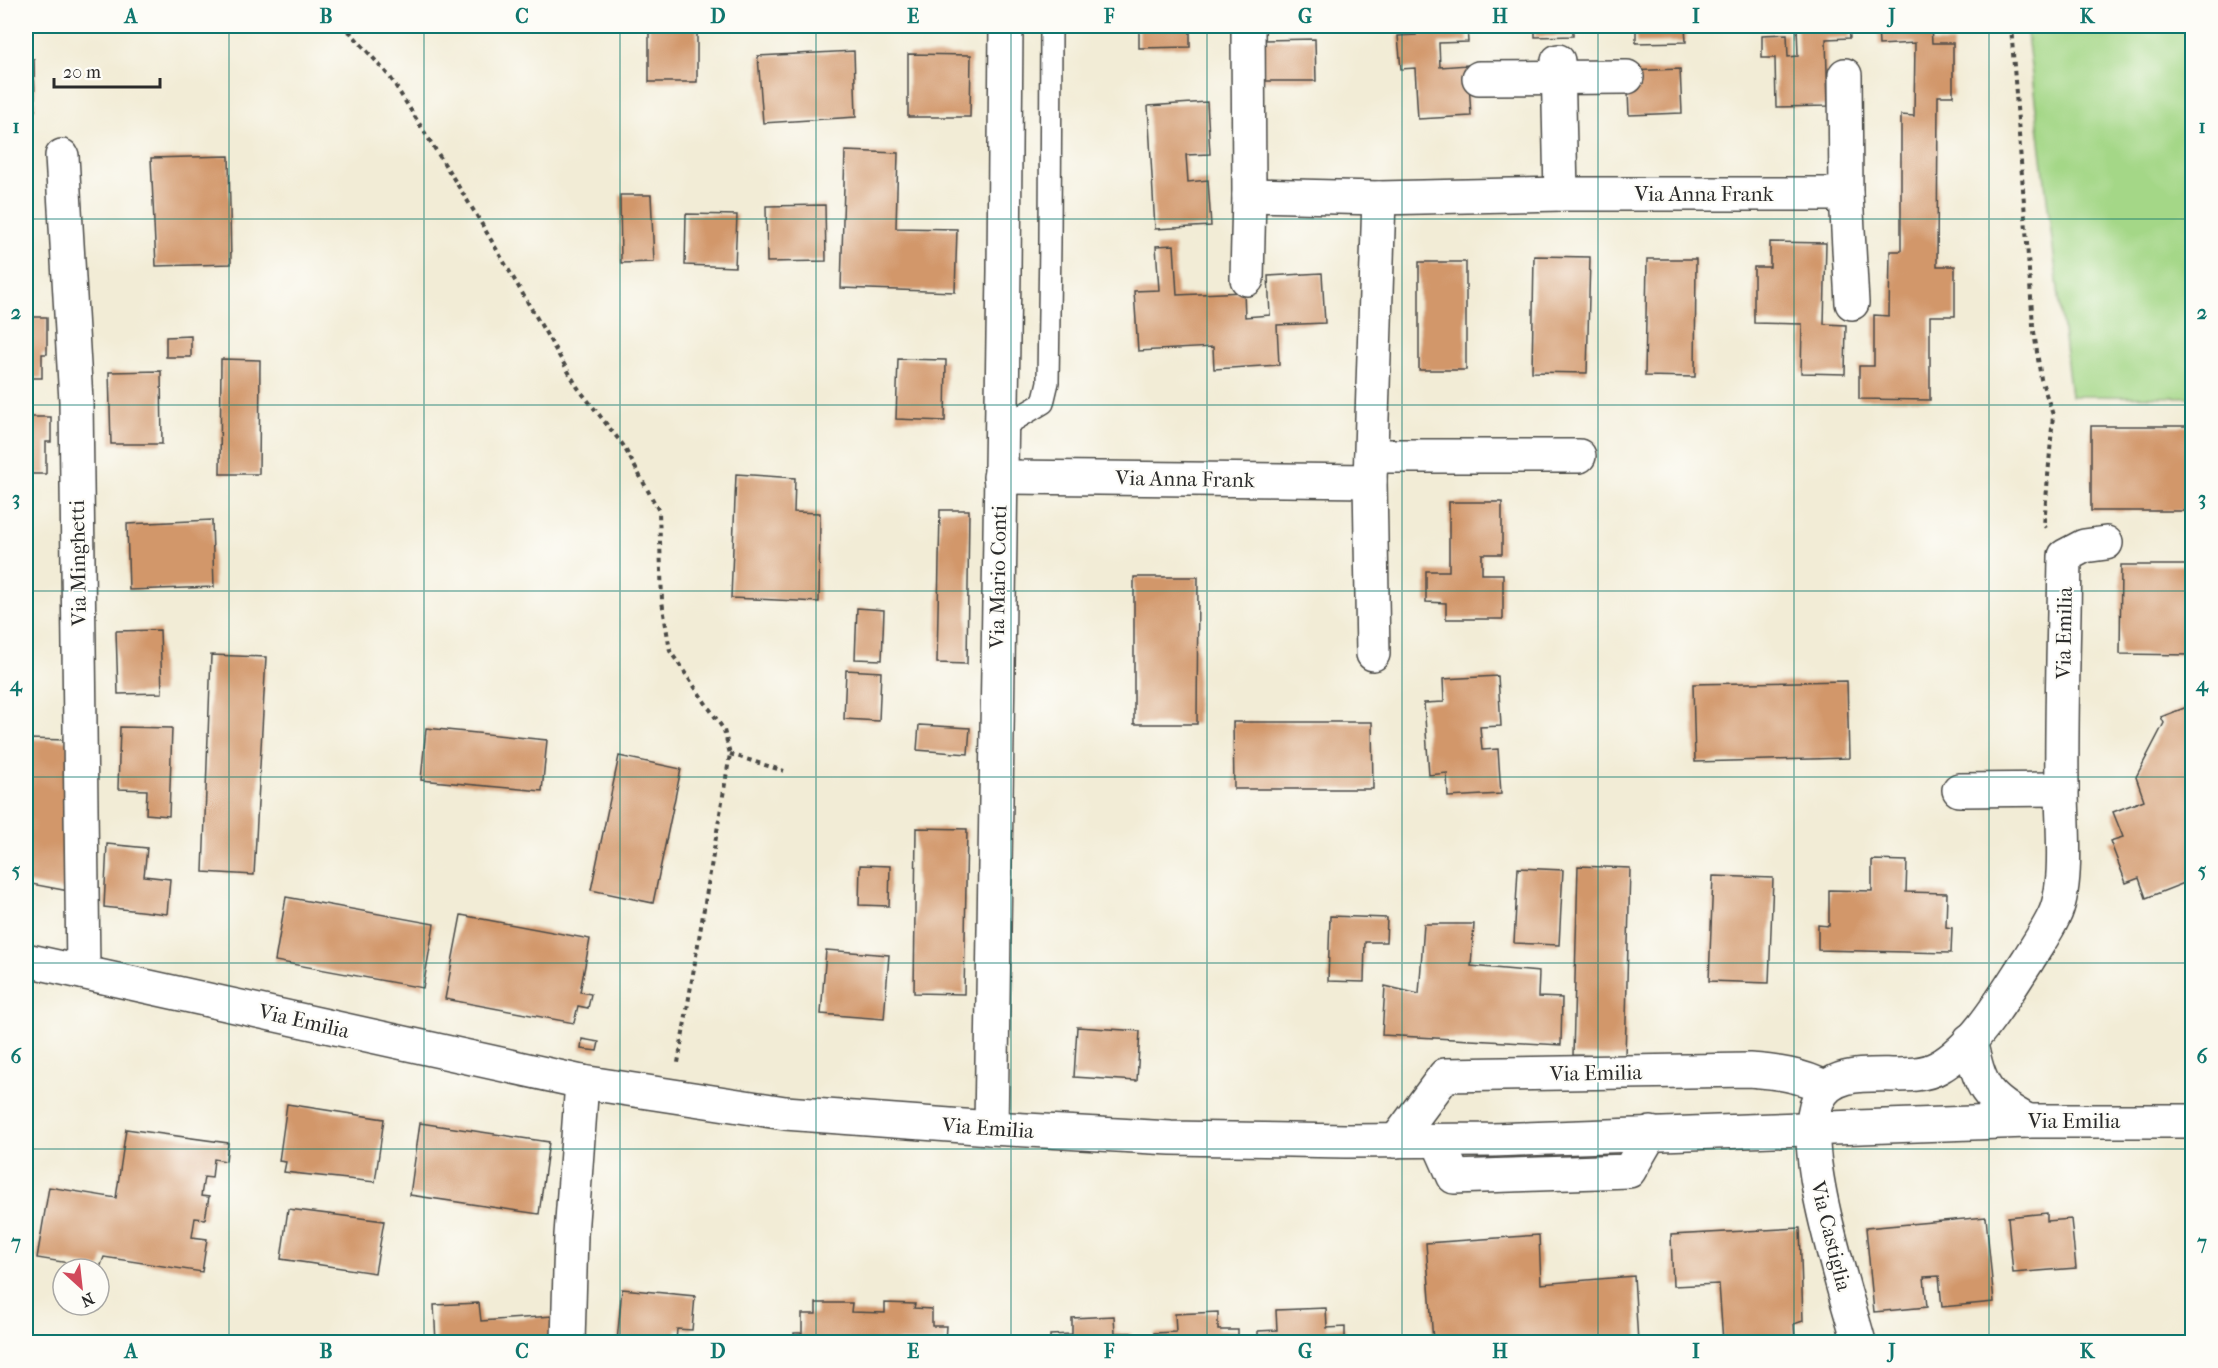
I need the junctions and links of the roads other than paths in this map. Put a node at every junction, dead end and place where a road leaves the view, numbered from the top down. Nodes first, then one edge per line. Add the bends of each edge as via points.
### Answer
1 (1006, 26) edge
2 (1050, 26) edge
3 (1248, 26) edge
4 (1559, 70) junction
5 (1845, 75) dead end
6 (1627, 77) dead end
7 (1479, 78) dead end
8 (62, 156) dead end
9 (1561, 194) junction
10 (1846, 194) junction
11 (1249, 195) junction
12 (1379, 198) junction
13 (1247, 279) dead end
14 (1852, 303) dead end
15 (1001, 428) junction
16 (1579, 456) dead end
17 (1371, 469) junction
18 (1000, 477) junction
19 (2106, 543) dead end
20 (1373, 654) dead end
21 (2062, 789) junction
22 (1959, 790) dead end
23 (26, 960) edge
24 (83, 972) junction
25 (1970, 1040) junction
26 (582, 1082) junction
27 (1826, 1088) junction
28 (2028, 1121) junction
29 (2193, 1121) edge
30 (991, 1128) junction
31 (1812, 1128) junction
32 (1396, 1141) junction
33 (568, 1342) edge
34 (1859, 1342) edge

1 - 15 street, Via Mario Conti
2 - 15 lane via 1048,382 1043,403
3 - 11 street
4 - 6 street
4 - 7 street
4 - 9 street
5 - 10 street
8 - 24 street, Via Minghetti via 76,401
9 - 10 street, Via Anna Frank
9 - 12 street, Via Anna Frank
10 - 14 street
11 - 12 street, Via Anna Frank
11 - 13 street
12 - 17 street
15 - 18 street, Via Mario Conti
16 - 17 street, Via Anna Frank
17 - 18 street, Via Anna Frank
17 - 20 street
18 - 30 street, Via Mario Conti
19 - 21 street, Via Emilia via 2084,546 2065,556
21 - 22 street
21 - 25 street, Via Emilia via 2062,877 2055,914 2009,990
23 - 24 street, Via Emilia
24 - 26 street, Via Emilia
25 - 27 street, Via Emilia via 1936,1069 1919,1074 1851,1077
25 - 28 street via 1976,1069 1990,1096
26 - 30 street, Via Emilia via 785,1113
26 - 33 street
27 - 31 street via 1818,1100
27 - 32 street, Via Emilia via 1798,1076 1749,1070 1444,1075
28 - 29 street, Via Emilia
28 - 31 street, Via Emilia
30 - 32 street, Via Emilia via 1171,1138
31 - 32 street, Via Emilia
31 - 34 street, Via Castiglia via 1817,1183

